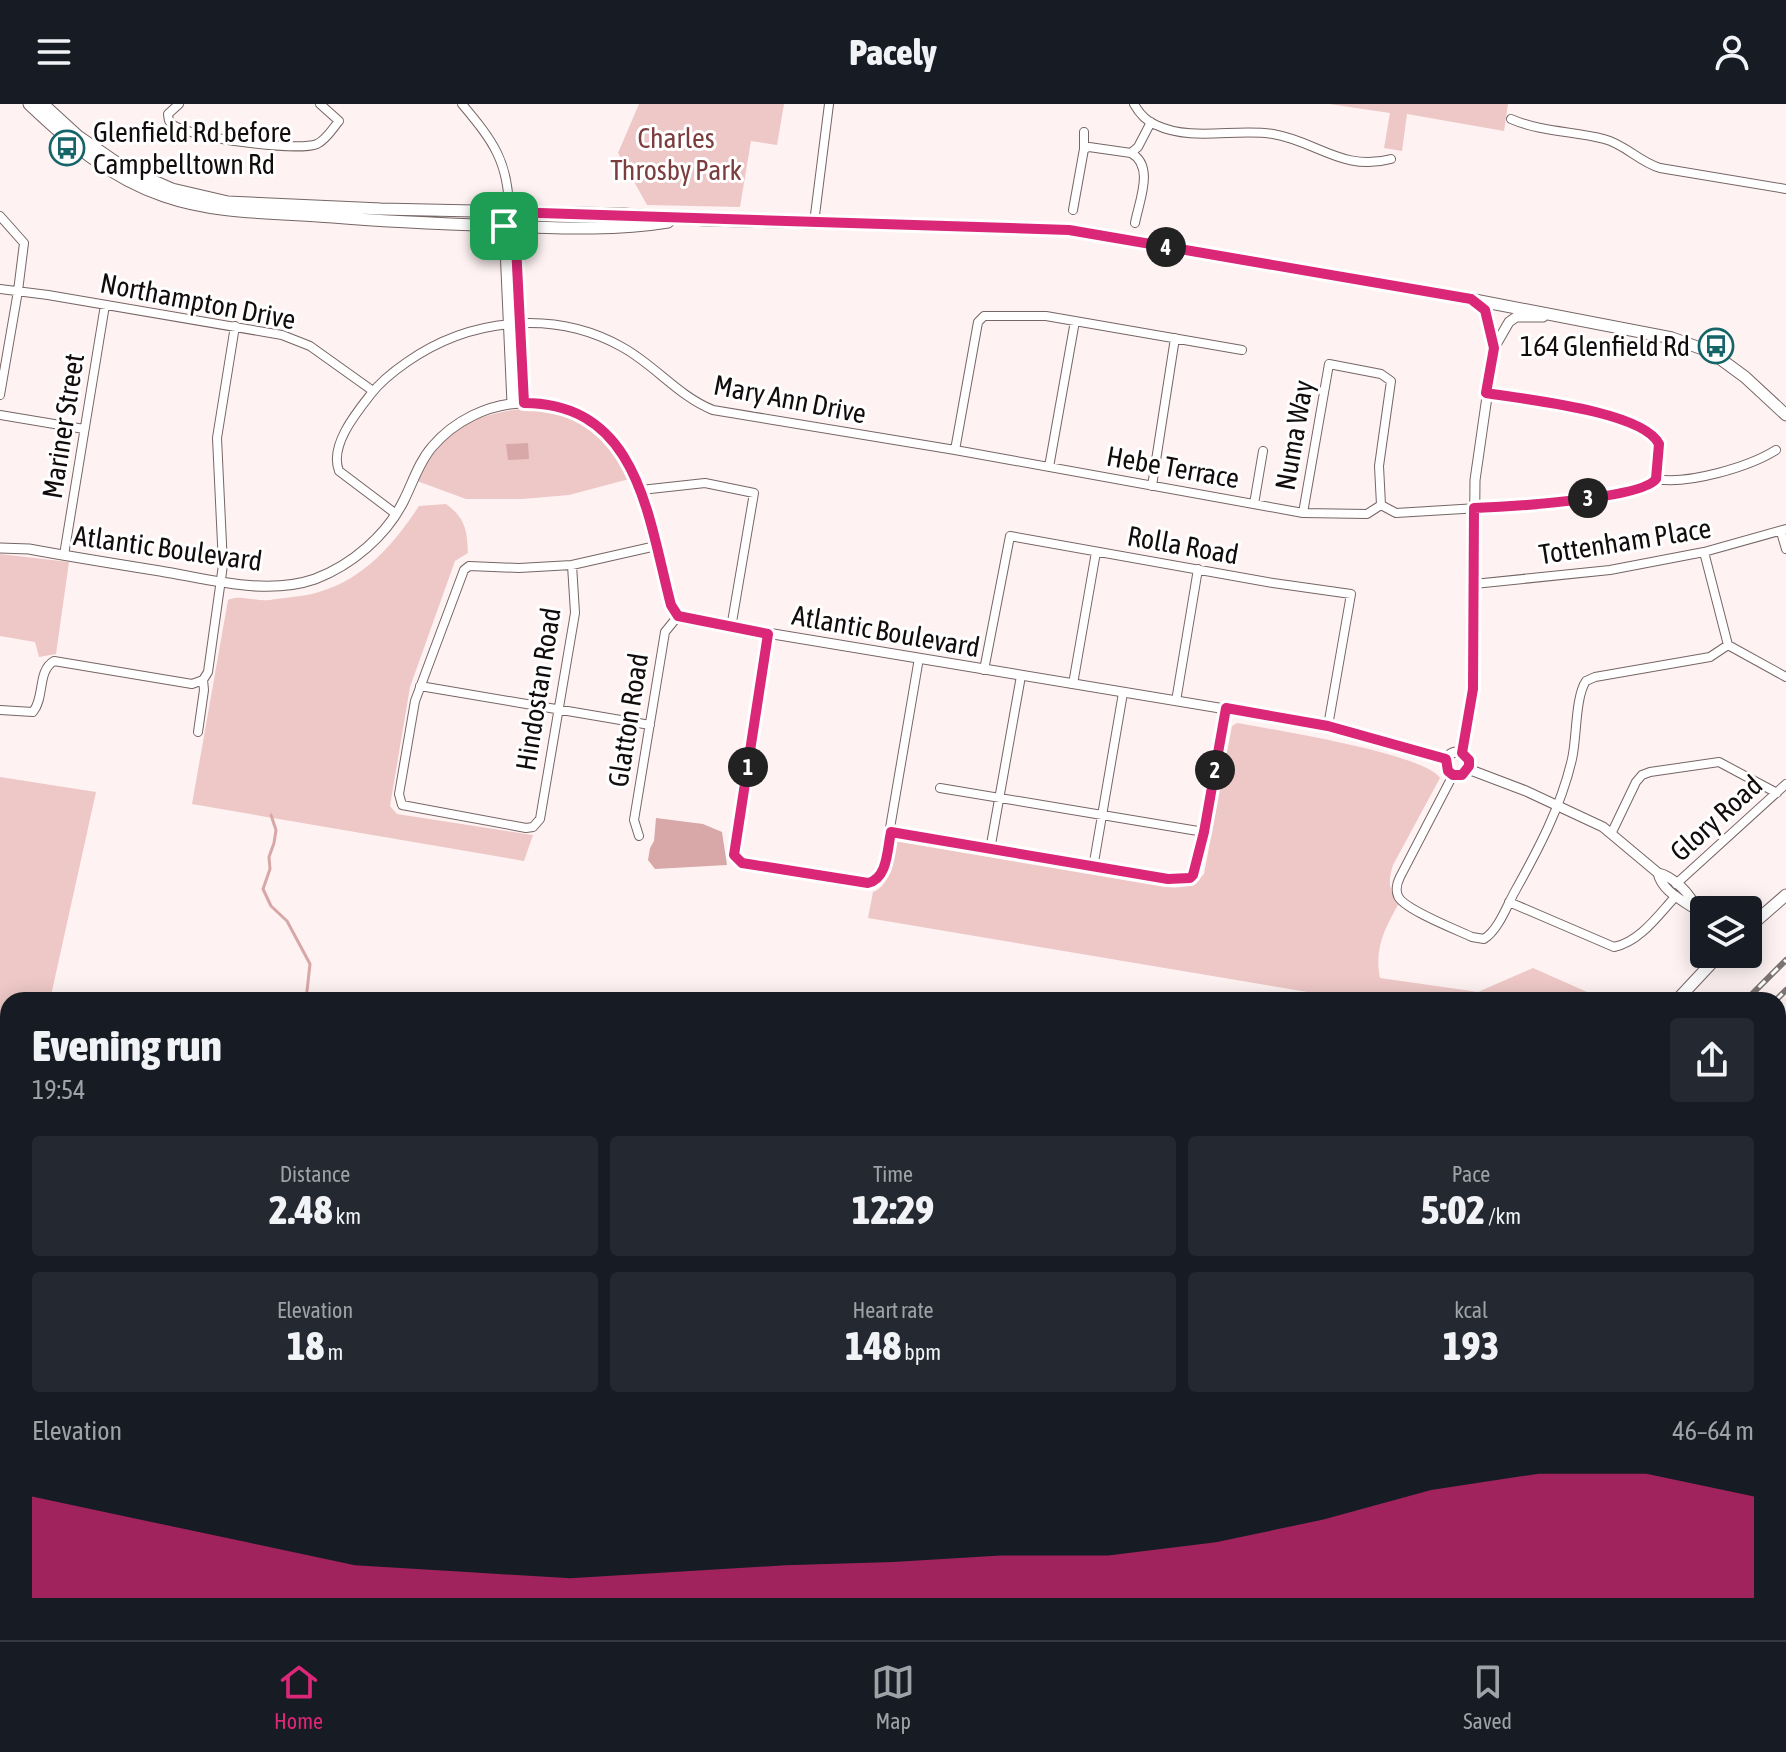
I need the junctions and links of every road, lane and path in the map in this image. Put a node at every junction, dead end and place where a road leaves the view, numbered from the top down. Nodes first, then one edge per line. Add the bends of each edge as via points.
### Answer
1 (29, 104) edge
2 (43, 104) edge
3 (179, 104) edge
4 (320, 104) edge
5 (462, 104) edge
6 (829, 104) edge
7 (1134, 104) edge
8 (1511, 119) dead end
9 (1151, 122) junction
10 (1084, 132) dead end
11 (1084, 149) junction
12 (1131, 153) junction
13 (1391, 159) dead end
14 (1786, 189) edge
15 (1073, 210) dead end
16 (509, 212) junction
17 (0, 216) edge
18 (688, 219) junction
19 (814, 223) junction
20 (1135, 223) dead end
21 (510, 226) junction
22 (0, 289) edge
23 (18, 291) junction
24 (1471, 299) junction
25 (105, 305) junction
26 (1578, 319) junction
27 (1075, 321) junction
28 (508, 323) junction
29 (520, 323) junction
30 (235, 326) junction
31 (1175, 338) junction
32 (1494, 348) junction
33 (1242, 350) dead end
34 (373, 391) junction
35 (1486, 393) junction
36 (0, 395) edge
37 (512, 403) junction
38 (524, 403) junction
39 (0, 415) edge
40 (1786, 415) edge
41 (84, 429) junction
42 (955, 450) junction
43 (1776, 450) dead end
44 (1263, 451) dead end
45 (1049, 467) junction
46 (1656, 479) junction
47 (1152, 486) junction
48 (641, 490) junction
49 (1254, 504) junction
50 (1381, 505) junction
51 (1474, 508) junction
52 (1303, 513) junction
53 (396, 514) junction
54 (1783, 531) edge
55 (656, 546) junction
56 (0, 548) edge
57 (1786, 549) edge
58 (1096, 552) junction
59 (1704, 552) junction
60 (64, 555) junction
61 (572, 565) junction
62 (1198, 569) junction
63 (221, 581) junction
64 (1474, 584) junction
65 (678, 616) junction
66 (731, 628) junction
67 (768, 634) junction
68 (1728, 645) junction
69 (919, 658) junction
70 (984, 670) junction
71 (1021, 676) junction
72 (1786, 677) edge
73 (203, 680) junction
74 (1073, 684) junction
75 (420, 686) junction
76 (1123, 693) junction
77 (1176, 701) junction
78 (1226, 708) junction
79 (0, 710) edge
80 (559, 710) junction
81 (650, 725) junction
82 (1328, 726) junction
83 (198, 732) dead end
84 (1462, 753) junction
85 (1446, 759) junction
86 (1468, 769) junction
87 (1453, 775) junction
88 (1786, 784) edge
89 (940, 788) dead end
90 (1777, 793) junction
91 (1000, 797) junction
92 (1558, 806) junction
93 (1103, 815) junction
94 (891, 832) junction
95 (1204, 832) junction
96 (1612, 832) junction
97 (639, 836) dead end
98 (990, 850) junction
99 (1093, 868) junction
100 (1658, 873) junction
101 (1676, 884) junction
102 (1786, 895) edge
103 (1676, 896) junction
104 (1690, 897) edge
105 (1509, 902) junction
106 (1690, 907) edge
107 (1762, 916) edge
108 (1707, 968) edge
109 (1684, 992) edge

1 - 21 main road via 118,176 198,206 381,222
2 - 16 main road via 126,169 202,197 302,206
3 - 4 street via 168,119 192,133 305,146 321,142 339,121
5 - 16 street via 502,160
6 - 19 street
7 - 9 street
8 - 14 street via 1605,139 1660,168
9 - 12 street
9 - 13 street via 1184,132 1276,134 1329,155 1373,164
10 - 11 street
11 - 12 street
11 - 15 street
12 - 20 street via 1141,160 1145,175
16 - 18 main road
16 - 21 street
17 - 23 street via 24,243
18 - 19 main road
18 - 21 main road via 612,229
19 - 24 main road via 1069,230
21 - 28 street
21 - 29 street
22 - 23 street, Northampton Drive
23 - 25 street, Northampton Drive
23 - 36 street
24 - 26 main road
24 - 32 street via 1485,310
25 - 30 street, Northampton Drive
25 - 41 street, Mariner Street
26 - 32 street via 1516,317
26 - 40 main road via 1711,352
27 - 31 street
27 - 42 street via 992,314 978,322
27 - 45 street
28 - 29 street, Mary Ann Drive
28 - 34 street, Mary Ann Drive via 432,346
28 - 37 street
29 - 38 street
29 - 42 street, Mary Ann Drive via 577,329 612,342 713,410
30 - 34 street, Northampton Drive via 310,346
30 - 63 street via 217,438
31 - 33 street
31 - 47 street
32 - 35 street
34 - 53 street, Mary Ann Drive via 344,435 337,466
35 - 46 street via 1608,414 1649,433 1659,444
35 - 51 street
37 - 38 street, Atlantic Boulevard
37 - 53 street, Atlantic Boulevard via 475,414 442,436 420,463
38 - 48 street, Atlantic Boulevard via 564,408 600,428 620,448
39 - 41 street
41 - 60 street, Mariner Street
42 - 45 street, Hebe Terrace
43 - 46 street via 1755,461 1680,481
44 - 49 street
45 - 47 street, Hebe Terrace
46 - 51 street via 1646,488 1613,494
47 - 49 street, Hebe Terrace
48 - 55 street, Atlantic Boulevard
48 - 66 street via 705,483 754,493
49 - 52 street, Hebe Terrace
50 - 51 street via 1396,513
50 - 52 street, Hebe Terrace via 1367,514
50 - 52 street, Numa Way via 1379,466 1391,381 1381,374 1329,364
51 - 64 street
53 - 63 street, Atlantic Boulevard via 358,554 315,579 265,586
54 - 57 street, Tottenham Place
54 - 59 street, Tottenham Place
55 - 61 street
55 - 65 street, Atlantic Boulevard
56 - 60 street, Atlantic Boulevard
58 - 62 street, Rolla Road
58 - 70 street, Rolla Road via 1010,536
58 - 74 street
59 - 64 street, Tottenham Place via 1610,570
59 - 68 street
60 - 63 street, Atlantic Boulevard
61 - 75 street via 469,566
61 - 80 street, Hindostan Road via 575,613
62 - 77 street
62 - 82 street, Rolla Road via 1351,594
63 - 73 street
64 - 84 street via 1473,689
65 - 66 street, Atlantic Boulevard
65 - 81 street, Glatton Road via 665,632
66 - 67 street, Atlantic Boulevard
67 - 69 street, Atlantic Boulevard
67 - 94 street via 736,859 868,883 882,875
68 - 72 street
68 - 92 street via 1710,657 1586,681
69 - 70 street, Atlantic Boulevard
69 - 94 street
70 - 71 street, Atlantic Boulevard
71 - 74 street, Atlantic Boulevard
71 - 91 street
73 - 79 street via 192,684 54,661 45,668 33,712
73 - 83 street
74 - 76 street, Atlantic Boulevard
75 - 80 street
75 - 80 street, Hindostan Road via 399,794 402,805 526,828 540,819
76 - 77 street, Atlantic Boulevard
76 - 93 street
77 - 78 street, Atlantic Boulevard
78 - 82 street, Atlantic Boulevard
78 - 95 street
80 - 81 street
81 - 97 street, Glatton Road via 634,820
82 - 85 street, Atlantic Boulevard
84 - 85 street
84 - 86 street via 1469,760
85 - 87 street
86 - 87 street
86 - 92 street
87 - 105 street via 1400,877 1397,895 1406,905 1477,939 1489,936
88 - 90 street, Glory Road
89 - 91 street
90 - 96 street via 1719,762 1650,772 1636,782
90 - 101 street, Glory Road
91 - 93 street
91 - 98 street
92 - 96 street
92 - 105 street
93 - 95 street
93 - 99 street
94 - 98 street
95 - 99 street via 1193,875 1184,879
96 - 100 street
98 - 99 street
100 - 101 street
100 - 103 street
101 - 104 street
102 - 107 main road
103 - 105 street via 1635,939 1614,947
103 - 106 street
108 - 109 main road

